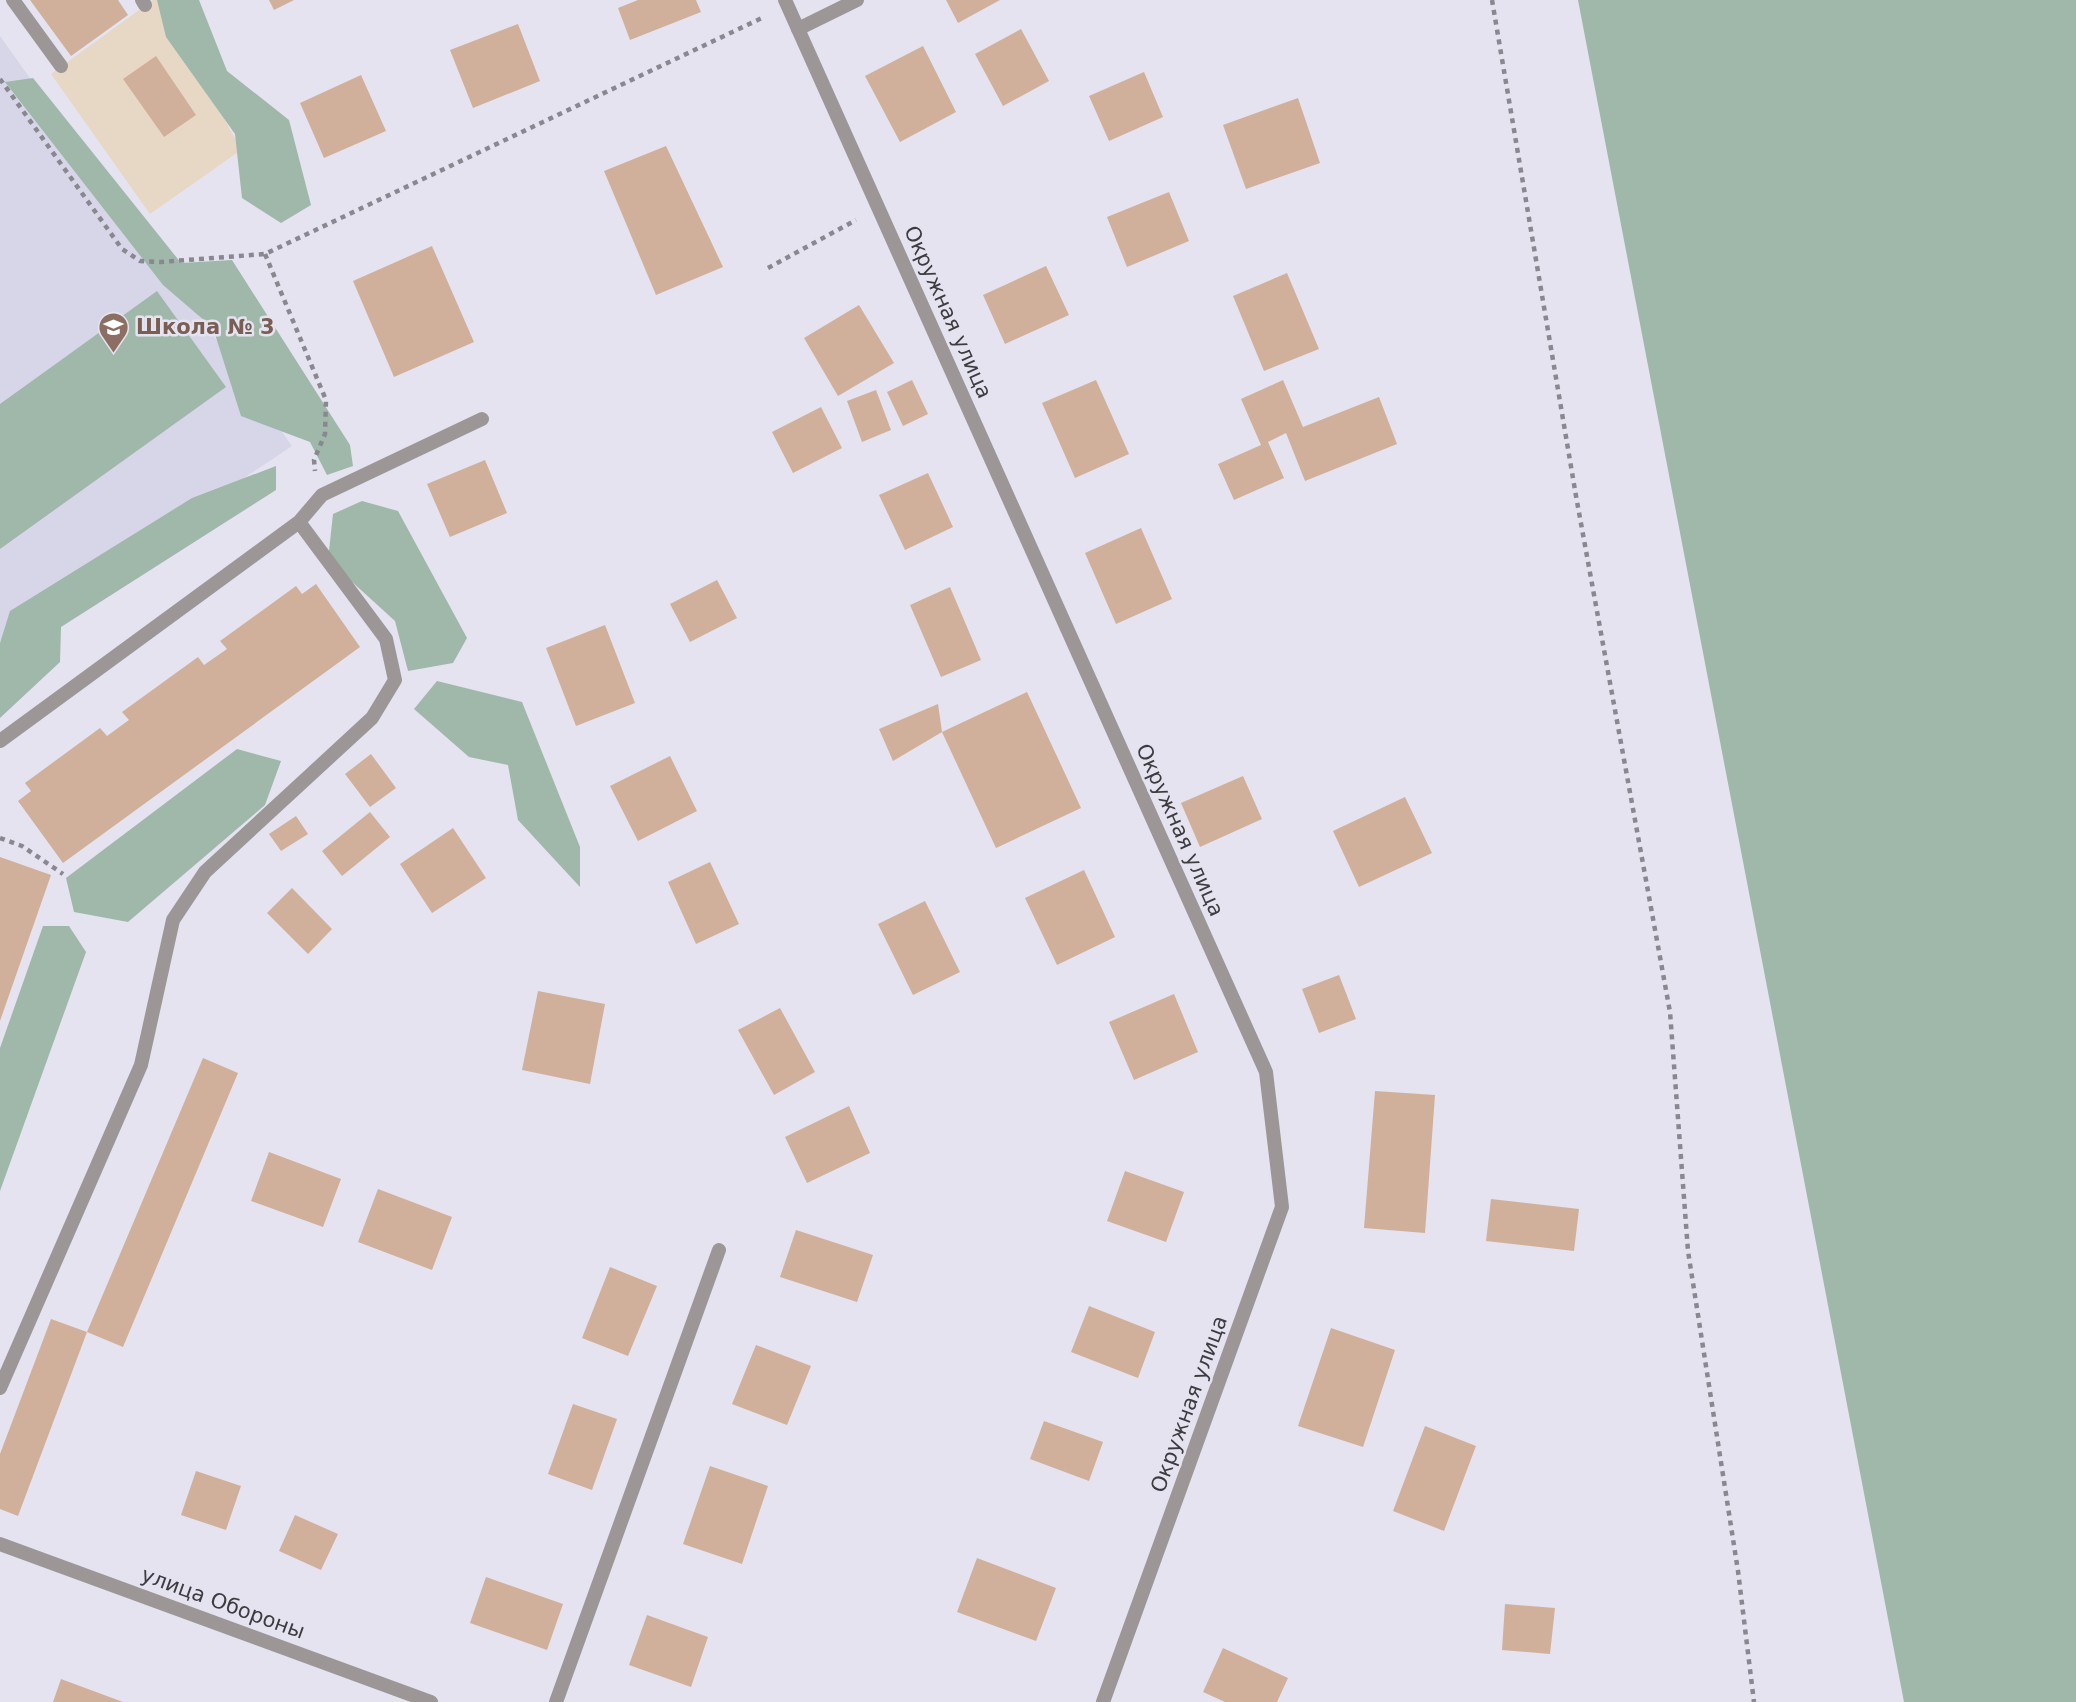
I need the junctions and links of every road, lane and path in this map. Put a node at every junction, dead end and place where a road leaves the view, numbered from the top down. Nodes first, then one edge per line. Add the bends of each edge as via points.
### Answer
1 (13, 0) edge
2 (857, 0) edge
3 (1492, 0) edge
4 (786, 3) edge
5 (798, 29) junction
6 (61, 66) dead end
7 (0, 79) edge
8 (879, 208) junction
9 (265, 254) junction
10 (768, 268) dead end
11 (482, 419) dead end
12 (314, 460) dead end
13 (299, 522) junction
14 (0, 741) edge
15 (0, 838) edge
16 (63, 874) dead end
17 (719, 1250) dead end
18 (0, 1388) edge
19 (0, 1544) edge
20 (431, 1702) edge
21 (556, 1702) edge
22 (1103, 1702) edge
23 (1754, 1702) edge

1 - 6 street
2 - 5 street
3 - 23 path via 1670,1012 1688,1251
4 - 5 street, Окружная улица
4 - 9 path
5 - 8 street, Окружная улица
7 - 9 path via 122,249 140,261
8 - 10 path
8 - 22 street, Окружная улица via 1266,1072 1282,1207
9 - 12 path via 326,400 325,434
11 - 13 street via 322,495
13 - 14 street
13 - 18 street via 386,639 395,680 372,718 205,872 173,920 141,1065
15 - 16 path via 22,846
17 - 21 street
19 - 20 street, улица Обороны

